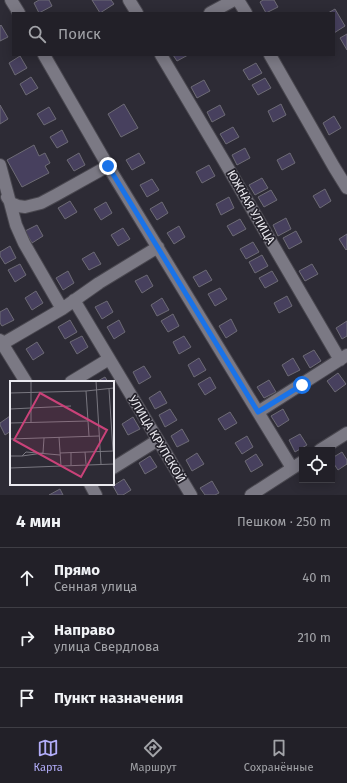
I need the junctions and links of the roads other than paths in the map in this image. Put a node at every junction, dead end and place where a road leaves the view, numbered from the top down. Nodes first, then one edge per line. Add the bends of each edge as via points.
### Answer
1 (12, 0) edge
2 (129, 0) edge
3 (234, 0) edge
4 (238, 0) edge
5 (18, 12) edge
6 (136, 12) edge
7 (212, 12) edge
8 (245, 12) edge
9 (45, 56) edge
10 (162, 56) edge
11 (271, 56) edge
12 (0, 165) edge
13 (108, 166) junction
14 (0, 185) edge
15 (347, 188) edge
16 (11, 203) junction
17 (158, 247) junction
18 (74, 300) junction
19 (62, 308) junction
20 (1, 342) edge
21 (343, 358) edge
22 (109, 359) junction
23 (25, 381) edge
24 (74, 381) edge
25 (258, 412) junction
26 (347, 433) edge
27 (158, 440) junction
28 (325, 447) edge
29 (299, 464) edge
30 (114, 467) edge
31 (292, 468) junction
32 (91, 485) edge
33 (96, 495) edge
34 (191, 495) edge
35 (250, 495) edge

1 - 5 street
2 - 6 street
3 - 7 street
4 - 8 street
9 - 13 street
10 - 21 street, ЮЖНАЯ УЛИЦА
11 - 15 street
12 - 16 street
13 - 16 street via 41,203 26,206
13 - 17 street
14 - 16 street
16 - 19 street via 16,225 24,243
17 - 18 street
17 - 25 street
18 - 19 street
18 - 22 street, УЛИЦА КРУПСКОЙ
19 - 20 street
20 - 23 street
21 - 25 street
22 - 24 street
22 - 27 street, УЛИЦА КРУПСКОЙ
25 - 31 street
26 - 28 street
27 - 30 street
27 - 34 street, УЛИЦА КРУПСКОЙ
29 - 31 street
31 - 35 street
32 - 33 street

